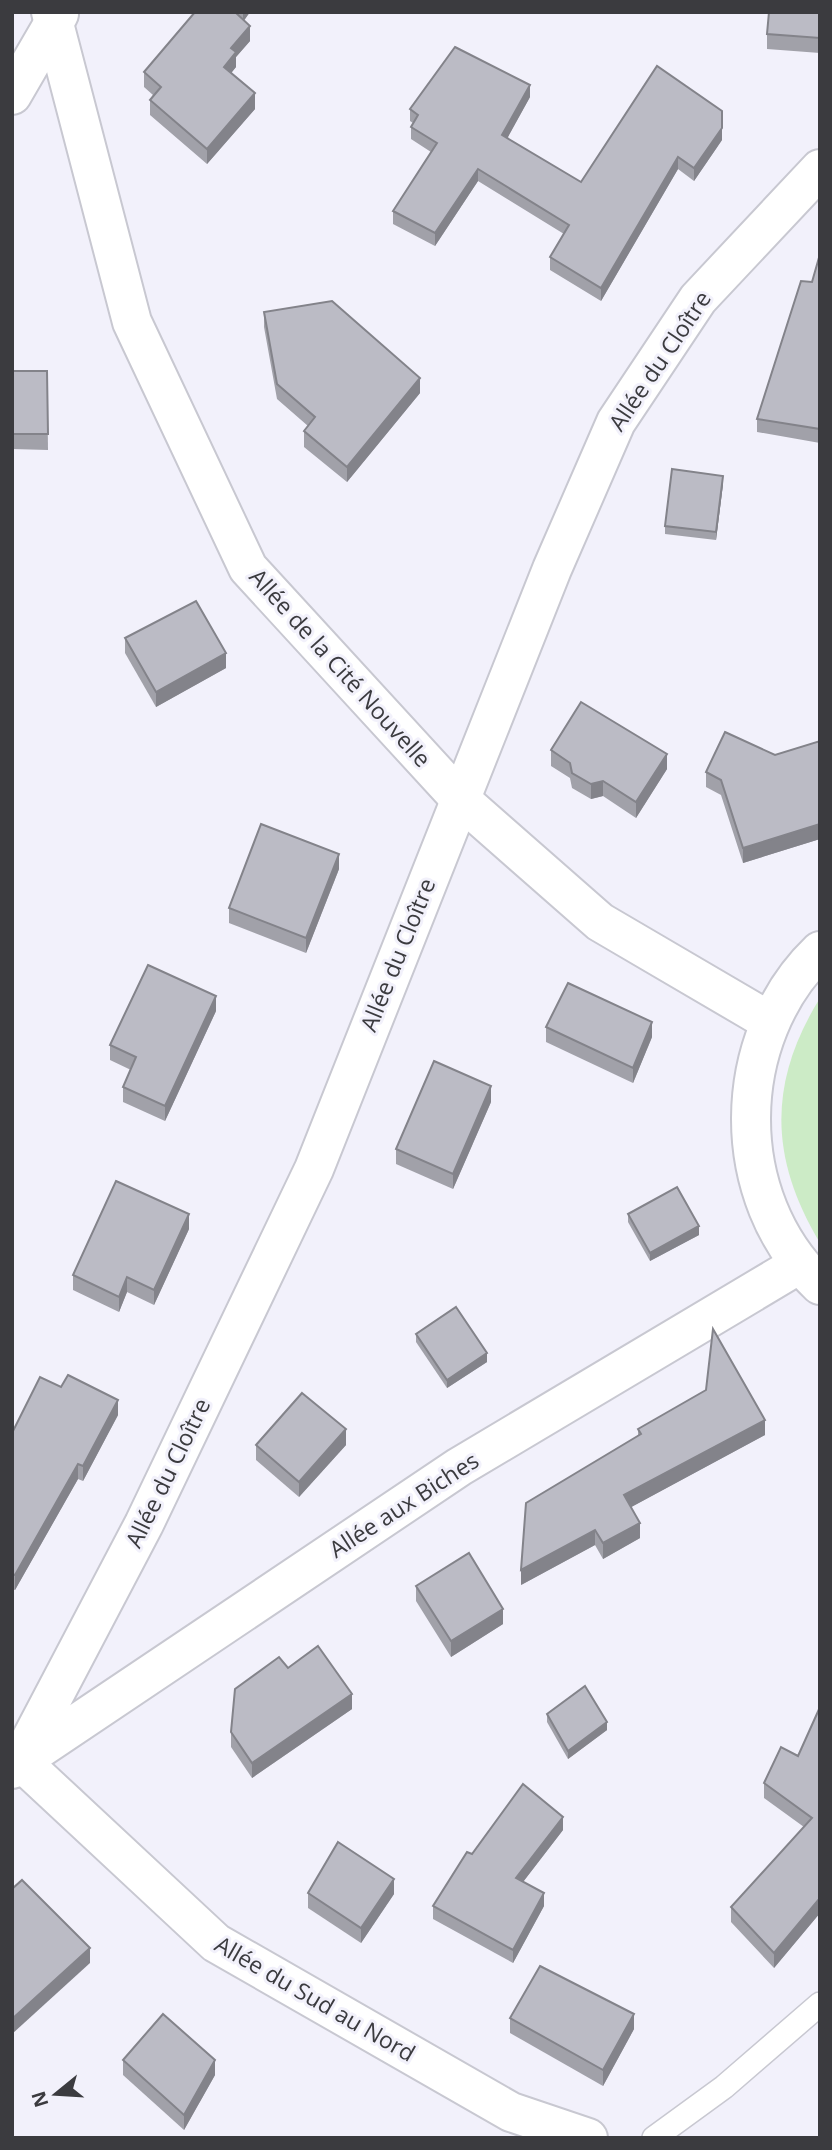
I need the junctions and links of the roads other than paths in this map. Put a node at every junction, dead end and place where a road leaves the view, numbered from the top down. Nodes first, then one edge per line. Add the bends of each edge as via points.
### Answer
1 (54, 16) edge
2 (12, 95) edge
3 (820, 169) edge
4 (460, 799) junction
5 (820, 951) edge
6 (769, 1021) junction
7 (809, 1275) edge
8 (15, 1761) edge
9 (820, 2004) edge
10 (588, 2138) edge
11 (654, 2138) edge

1 - 2 street
1 - 4 street, Allée de la Cité Nouvelle via 132,322 248,568
3 - 4 street, Allée du Cloître via 698,299 616,422
4 - 6 street, Allée de la Cité Nouvelle via 600,922
4 - 8 street, Allée du Cloître via 314,1168 144,1524
5 - 6 street via 801,969
6 - 7 street via 751,1083 751,1146 766,1209
7 - 8 street, Allée aux Biches via 459,1467
8 - 10 street, Allée du Sud au Nord via 216,1943 511,2112
9 - 11 lane via 724,2087

